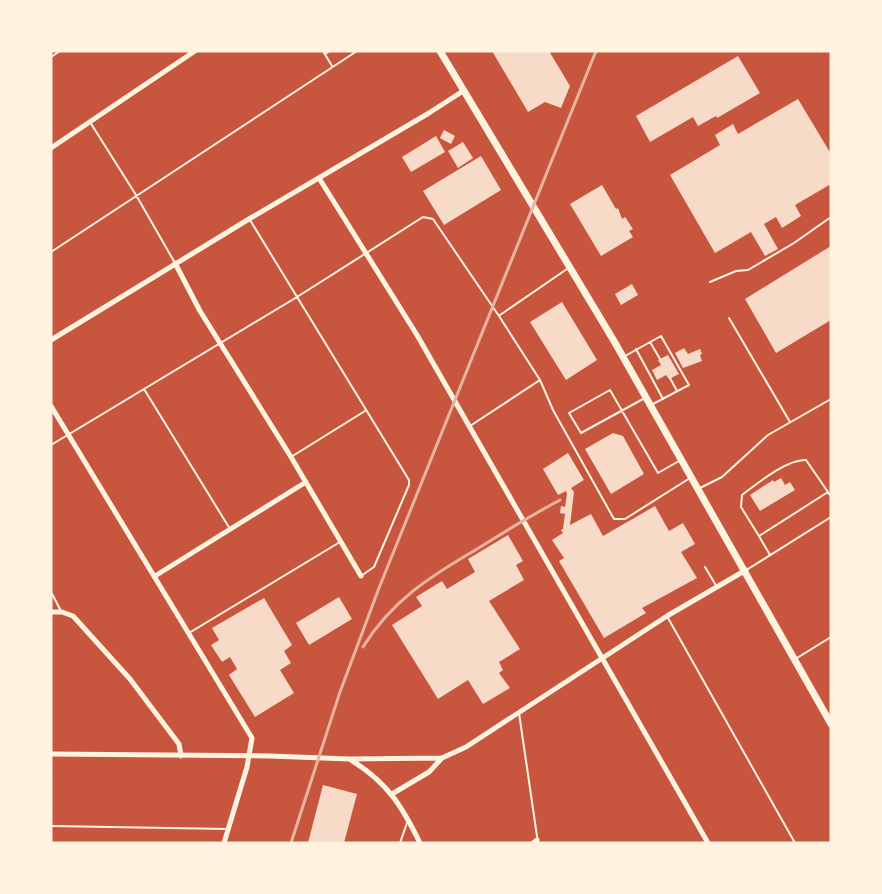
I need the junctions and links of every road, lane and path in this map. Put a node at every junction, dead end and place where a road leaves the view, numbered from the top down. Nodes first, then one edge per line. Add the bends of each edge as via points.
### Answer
1 (60, 51) edge
2 (195, 51) edge
3 (330, 51) edge
4 (357, 51) edge
5 (440, 51) edge
6 (324, 53) edge
7 (51, 57) edge
8 (333, 68) junction
9 (463, 91) junction
10 (90, 122) junction
11 (51, 148) edge
12 (319, 178) junction
13 (136, 195) junction
14 (831, 217) edge
15 (249, 219) junction
16 (51, 252) edge
17 (366, 254) junction
18 (175, 263) junction
19 (569, 267) junction
20 (710, 282) dead end
21 (297, 297) junction
22 (499, 316) junction
23 (729, 318) dead end
24 (51, 340) edge
25 (650, 342) junction
26 (220, 343) junction
27 (636, 350) junction
28 (623, 357) junction
29 (660, 359) dead end
30 (670, 378) dead end
31 (540, 380) junction
32 (144, 389) junction
33 (677, 391) junction
34 (646, 397) junction
35 (663, 399) junction
36 (831, 399) edge
37 (650, 405) junction
38 (51, 406) edge
39 (366, 410) junction
40 (621, 410) junction
41 (790, 422) junction
42 (469, 427) junction
43 (68, 434) junction
44 (51, 445) edge
45 (291, 457) junction
46 (682, 460) junction
47 (692, 477) junction
48 (306, 482) junction
49 (698, 489) junction
50 (828, 492) junction
51 (831, 497) edge
52 (831, 517) edge
53 (230, 530) junction
54 (759, 536) junction
55 (340, 542) junction
56 (770, 555) junction
57 (705, 567) dead end
58 (746, 570) junction
59 (155, 576) junction
60 (361, 576) joint
61 (717, 587) junction
62 (51, 592) edge
63 (51, 612) edge
64 (62, 612) junction
65 (667, 616) junction
66 (189, 633) junction
67 (831, 637) edge
68 (794, 659) junction
69 (602, 660) junction
70 (519, 713) junction
71 (831, 724) edge
72 (51, 754) edge
73 (250, 755) junction
74 (181, 756) junction
75 (442, 758) junction
76 (349, 759) junction
77 (392, 794) junction
78 (408, 819) junction
79 (51, 826) edge
80 (228, 829) junction
81 (536, 842) edge
82 (225, 843) edge
83 (400, 843) edge
84 (420, 843) edge
85 (708, 843) edge
86 (795, 843) edge

1 - 7 lane
2 - 10 street
3 - 6 lane
4 - 8 lane
5 - 9 street
6 - 8 lane
8 - 13 lane
9 - 12 street
9 - 19 street
10 - 11 street
10 - 13 lane
12 - 15 street
12 - 17 street
13 - 16 lane
13 - 18 lane
14 - 20 lane via 748,270
15 - 18 street
15 - 21 lane
17 - 21 lane
17 - 22 lane via 423,217 433,219
17 - 42 street
18 - 24 street
18 - 26 street
19 - 22 lane
19 - 28 street
21 - 26 lane
21 - 39 lane
22 - 31 lane
23 - 41 lane
25 - 27 lane
25 - 29 lane
25 - 33 lane via 661,336 688,385
26 - 32 lane
26 - 45 street
27 - 28 lane
27 - 35 lane
28 - 34 street
30 - 33 lane
31 - 42 lane
31 - 47 lane via 614,519 625,519
32 - 43 lane
32 - 53 lane
33 - 35 lane
34 - 37 street
34 - 40 lane
35 - 37 lane
36 - 41 lane
37 - 46 street
38 - 43 street
39 - 45 lane
39 - 60 lane via 409,484 374,567
40 - 40 lane via 581,433 569,413 610,390
40 - 46 lane via 658,473
41 - 49 lane via 768,435 722,477
42 - 69 street
43 - 44 lane
43 - 59 street
45 - 48 street
46 - 47 street
47 - 49 street
48 - 53 street
48 - 55 street
49 - 58 street
50 - 51 lane
50 - 54 lane
50 - 54 lane via 806,460 797,459 766,478 742,495 741,507
52 - 56 lane
53 - 59 street
54 - 56 lane
55 - 60 street
55 - 66 lane
56 - 58 lane
57 - 61 lane
58 - 61 street
58 - 68 street
59 - 66 street
61 - 65 street
62 - 64 lane
63 - 64 street
64 - 74 street via 73,616 130,679 179,744
65 - 69 street
65 - 86 lane
66 - 73 street via 252,738
67 - 68 lane
68 - 71 street
69 - 70 street
69 - 85 street
70 - 75 street
70 - 81 lane
72 - 74 street
73 - 74 street
73 - 76 street
73 - 80 street
75 - 76 street
75 - 77 street via 429,772
76 - 77 street via 370,772
77 - 78 street
78 - 83 lane
78 - 84 street
79 - 80 lane
80 - 82 street

